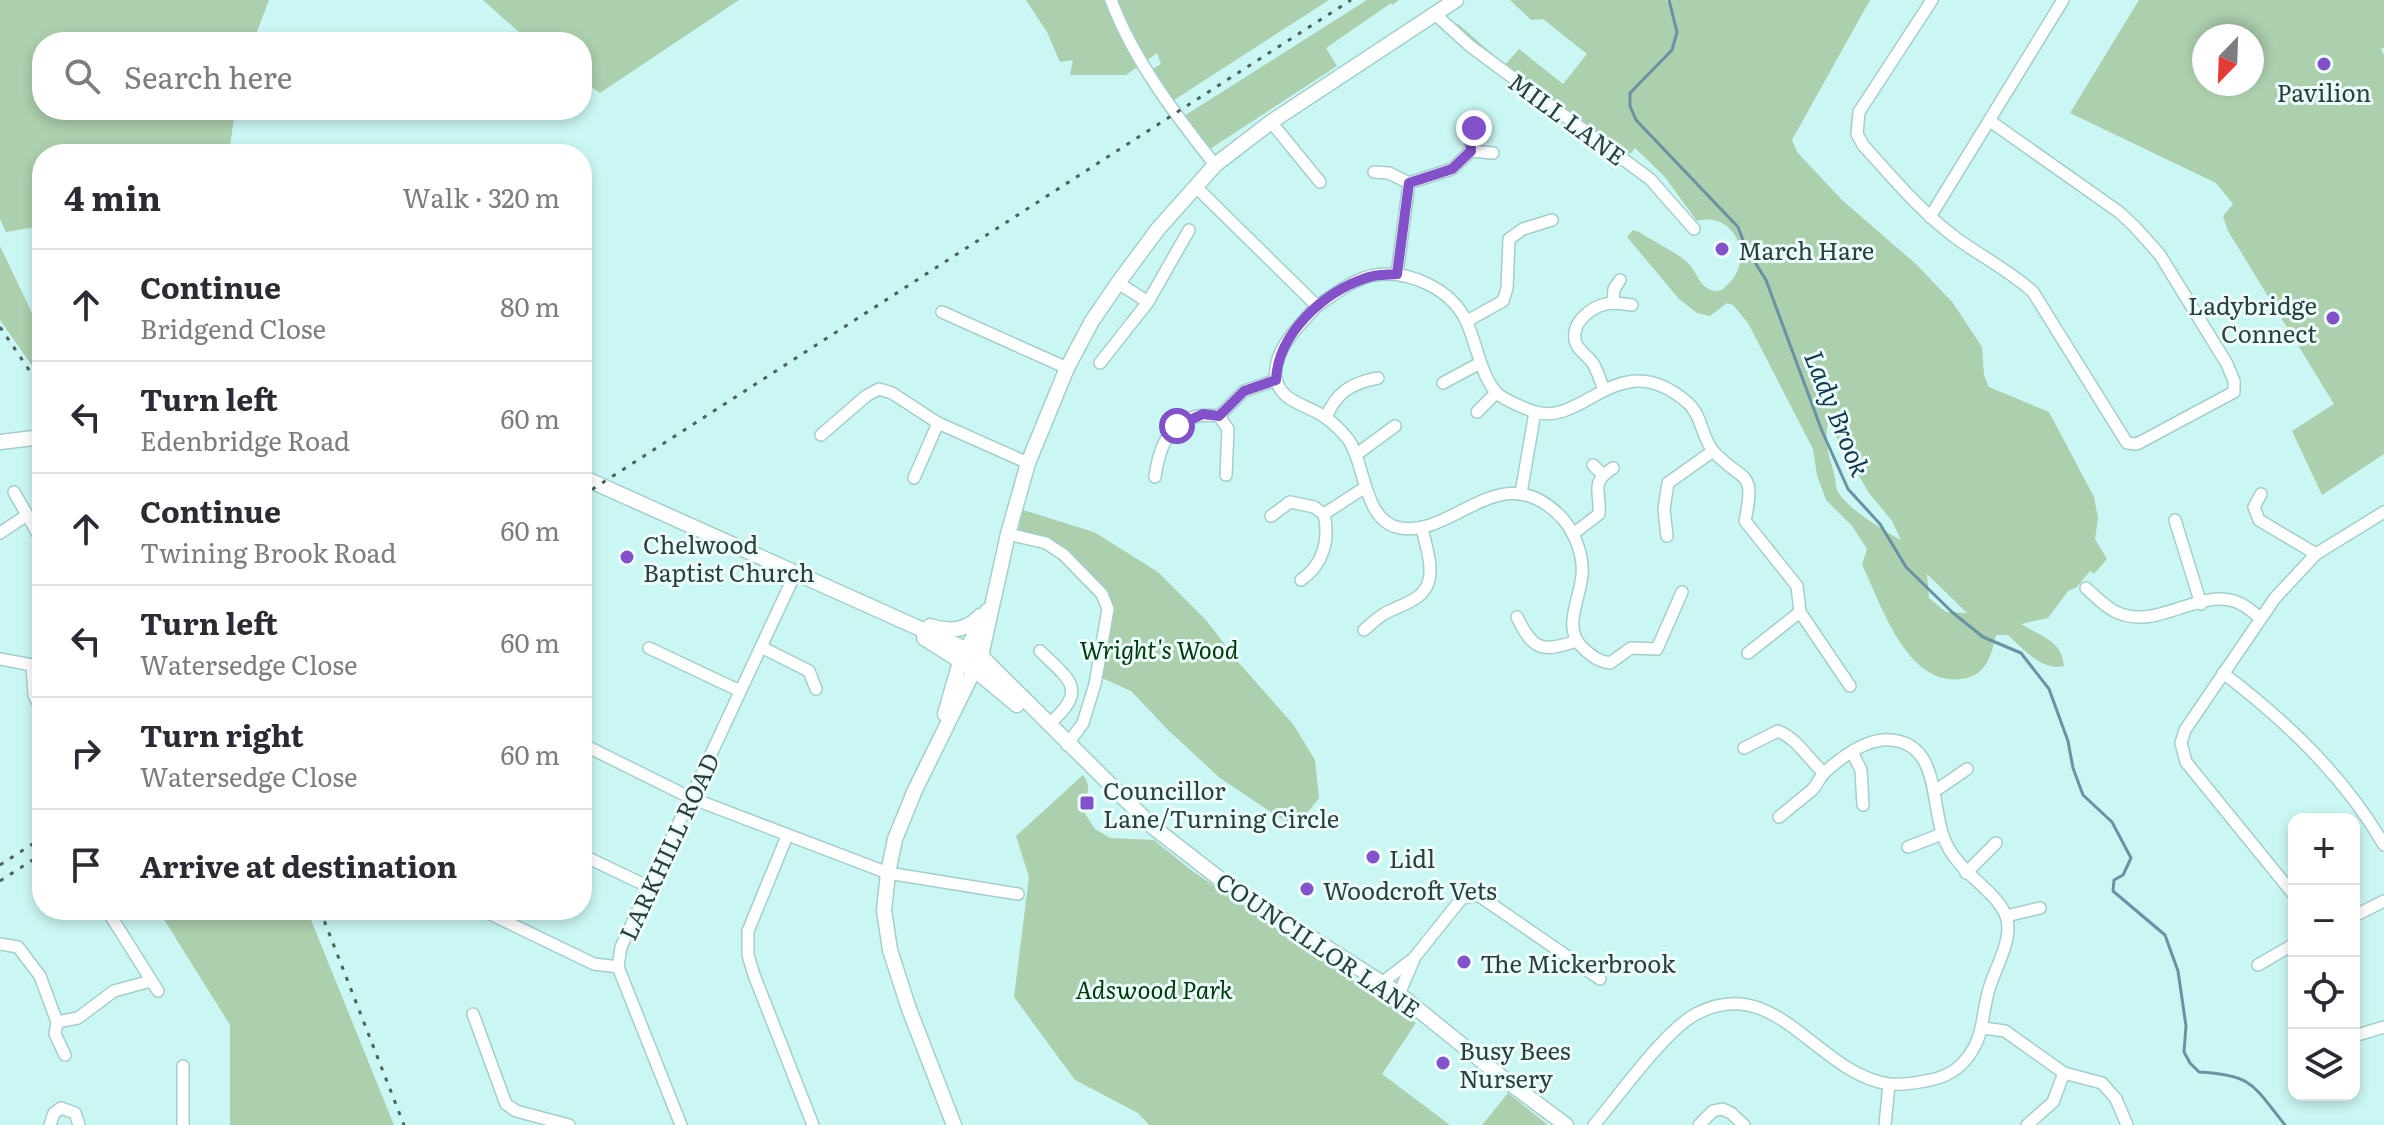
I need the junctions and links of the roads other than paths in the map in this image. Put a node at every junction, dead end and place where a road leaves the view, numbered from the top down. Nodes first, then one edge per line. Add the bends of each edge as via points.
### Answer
1 (1111, 0) edge
2 (1456, 0) edge
3 (1932, 0) edge
4 (2063, 0) edge
5 (1435, 14) junction
6 (1990, 121) junction
7 (1271, 122) junction
8 (1483, 125) dead end
9 (1471, 151) junction
10 (1493, 153) dead end
11 (1215, 165) junction
12 (1374, 172) dead end
13 (1320, 182) dead end
14 (1409, 183) junction
15 (1196, 187) junction
16 (1930, 217) junction
17 (1552, 220) dead end
18 (1694, 229) dead end
19 (1189, 230) dead end
20 (1397, 274) junction
21 (1620, 280) dead end
22 (1118, 283) junction
23 (1148, 302) junction
24 (1613, 303) junction
25 (1632, 305) dead end
26 (1317, 306) junction
27 (942, 312) dead end
28 (1467, 321) junction
29 (1100, 363) dead end
30 (1480, 363) junction
31 (1067, 368) junction
32 (1378, 378) dead end
33 (1276, 380) junction
34 (1443, 383) dead end
35 (1604, 390) junction
36 (1496, 393) junction
37 (1477, 412) dead end
38 (1535, 412) junction
39 (1219, 416) junction
40 (1326, 417) junction
41 (938, 423) junction
42 (1395, 426) dead end
43 (821, 435) dead end
44 (32, 438) edge
45 (0, 442) edge
46 (1713, 451) junction
47 (1357, 454) junction
48 (1028, 463) junction
49 (1593, 465) dead end
50 (1226, 475) dead end
51 (1155, 477) dead end
52 (914, 478) dead end
53 (592, 481) edge
54 (1364, 488) junction
55 (14, 492) dead end
56 (1521, 493) junction
57 (2261, 494) dead end
58 (2384, 512) edge
59 (1324, 514) junction
60 (27, 515) junction
61 (1271, 516) dead end
62 (2175, 520) dead end
63 (32, 524) edge
64 (1422, 528) junction
65 (0, 533) edge
66 (1008, 534) junction
67 (1573, 534) junction
68 (1667, 536) dead end
69 (2316, 554) junction
70 (796, 572) junction
71 (1301, 580) dead end
72 (2086, 588) dead end
73 (1682, 592) dead end
74 (992, 601) junction
75 (2201, 604) junction
76 (884, 611) junction
77 (1800, 612) junction
78 (1517, 617) dead end
79 (2260, 618) junction
80 (1364, 630) dead end
81 (1576, 641) junction
82 (761, 647) junction
83 (649, 648) dead end
84 (1040, 651) dead end
85 (1748, 653) dead end
86 (963, 655) junction
87 (0, 659) edge
88 (32, 662) edge
89 (978, 664) junction
90 (2223, 673) junction
91 (1850, 686) dead end
92 (816, 689) dead end
93 (740, 691) junction
94 (1048, 725) junction
95 (939, 738) junction
96 (1744, 748) dead end
97 (592, 749) edge
98 (1073, 750) junction
99 (1852, 752) junction
100 (1967, 769) dead end
101 (1824, 773) junction
102 (1935, 791) junction
103 (691, 798) junction
104 (1863, 805) dead end
105 (1779, 817) dead end
106 (1942, 834) junction
107 (787, 836) junction
108 (1996, 843) dead end
109 (2384, 845) edge
110 (1908, 847) dead end
111 (592, 860) edge
112 (888, 873) junction
113 (1966, 873) junction
114 (649, 887) junction
115 (2288, 888) edge
116 (1018, 894) dead end
117 (2384, 901) edge
118 (2040, 908) dead end
119 (2360, 913) edge
120 (2006, 916) junction
121 (113, 920) edge
122 (503, 920) edge
123 (0, 944) edge
124 (2288, 948) edge
125 (1414, 958) junction
126 (2258, 965) dead end
127 (618, 967) junction
128 (1600, 979) dead end
129 (1384, 985) junction
130 (1399, 994) junction
131 (473, 1014) dead end
132 (57, 1022) junction
133 (2384, 1027) edge
134 (1983, 1028) junction
135 (2360, 1034) edge
136 (65, 1055) dead end
137 (183, 1066) dead end
138 (2064, 1073) junction
139 (1889, 1084) junction
140 (2032, 1124) edge
141 (50, 1125) edge
142 (79, 1125) edge
143 (183, 1125) edge
144 (569, 1125) edge
145 (681, 1125) edge
146 (813, 1125) edge
147 (954, 1125) edge
148 (1566, 1125) edge
149 (1594, 1125) edge
150 (1699, 1125) edge
151 (1744, 1125) edge
152 (1885, 1125) edge
153 (2127, 1125) edge

1 - 11 street via 1142,63
2 - 5 street
3 - 16 street via 1859,112 1857,134
4 - 6 street
5 - 7 street
5 - 18 street, MILL LANE via 1470,46 1650,179
6 - 16 street
6 - 16 street via 2119,212 2160,255 2227,364 2234,392 2137,444 2127,443 2033,292
7 - 11 street
7 - 13 street
8 - 9 street via 1470,136
9 - 10 street
9 - 14 street via 1452,169
11 - 15 street
12 - 14 street
14 - 20 street
15 - 22 street
15 - 26 street
17 - 28 street via 1509,239 1503,301
19 - 23 street
20 - 26 street via 1370,276
20 - 28 street via 1434,288
21 - 24 street
22 - 23 street
22 - 31 street
23 - 29 street
24 - 25 street
24 - 35 street via 1594,308 1580,320 1575,338
26 - 33 street via 1285,344
27 - 31 street
28 - 30 street
30 - 34 street
30 - 36 street
31 - 48 street
32 - 40 street via 1355,382 1342,391
33 - 39 street via 1244,391
33 - 40 street via 1297,404
35 - 38 street via 1565,411
35 - 46 street via 1630,381 1667,386 1692,407
36 - 37 street
36 - 38 street
38 - 56 street
39 - 50 street via 1228,429
39 - 51 street via 1203,414 1177,426 1158,452
40 - 47 street
41 - 43 street via 879,389
41 - 48 street
41 - 52 street
42 - 47 street
44 - 45 street
46 - 68 street via 1668,483
46 - 77 street via 1748,484 1745,521 1797,586
47 - 54 street
48 - 66 street
49 - 67 street via 1608,471 1596,488 1599,514
53 - 70 street
54 - 59 street
54 - 64 street via 1382,518 1394,527
55 - 60 street
56 - 64 street via 1484,501
56 - 67 street via 1553,511
57 - 69 street via 2254,507 2259,520
58 - 69 street
59 - 61 street via 1290,502
59 - 71 street via 1328,530 1318,563
60 - 63 street
60 - 65 street
62 - 75 street
64 - 80 street via 1430,579 1424,591
66 - 74 street
66 - 98 street via 1046,543 1064,555 1102,594 1108,609 1095,684
67 - 81 street via 1582,575 1571,621
69 - 79 street
70 - 76 street
70 - 82 street, LARKHILL ROAD
72 - 75 street via 2127,616 2151,617
73 - 81 street via 1657,649 1631,648 1610,663 1598,661
74 - 76 street via 977,620 956,630
74 - 86 street
74 - 89 street
75 - 79 street via 2238,602
76 - 86 street
77 - 85 street
77 - 91 street
78 - 81 street via 1528,640 1541,647
79 - 90 street
82 - 92 street via 809,671
82 - 93 street, LARKHILL ROAD
83 - 93 street
84 - 94 street via 1072,687 1070,701
86 - 89 street
86 - 95 street
87 - 88 street
89 - 94 street, COUNCILLOR LANE
89 - 95 street
89 - 98 street, COUNCILLOR LANE
90 - 109 street via 2263,703 2329,769
90 - 115 street via 2185,730 2181,743 2186,762
93 - 103 street, LARKHILL ROAD
94 - 98 street, COUNCILLOR LANE
95 - 112 street via 895,839
96 - 101 street via 1778,731 1793,737
97 - 103 street
98 - 129 street, COUNCILLOR LANE via 1153,827 1220,879
99 - 101 street
99 - 102 street via 1879,739 1905,742 1927,763
99 - 104 street via 1861,770
100 - 102 street
101 - 105 street
102 - 106 street
103 - 107 street
103 - 114 street, LARKHILL ROAD
106 - 110 street
106 - 113 street
107 - 112 street
107 - 146 street via 748,931 748,955
108 - 113 street
111 - 114 street
112 - 116 street
112 - 147 street via 884,910 890,950
113 - 120 street
114 - 127 street, LARKHILL ROAD via 621,947
117 - 119 street
118 - 120 street
120 - 134 street via 2004,947 1987,996
121 - 132 street via 154,986 114,991 78,1018
122 - 127 street via 594,964
123 - 132 street via 18,947 40,976
124 - 126 street
125 - 128 street via 1462,898 1478,895
125 - 129 street
125 - 130 street
127 - 145 street, LARKHILL ROAD
129 - 130 street, COUNCILLOR LANE
130 - 148 street, COUNCILLOR LANE
131 - 144 street via 506,1104
132 - 136 street via 55,1034
133 - 135 street
134 - 138 street via 2005,1031
134 - 139 street via 1971,1053 1944,1077
137 - 143 street
138 - 140 street via 2053,1102
138 - 153 street via 2102,1083
139 - 149 street via 1838,1062 1760,1007 1738,1003 1694,1015
139 - 152 street
141 - 142 street via 61,1108 75,1113
150 - 151 street via 1722,1109

